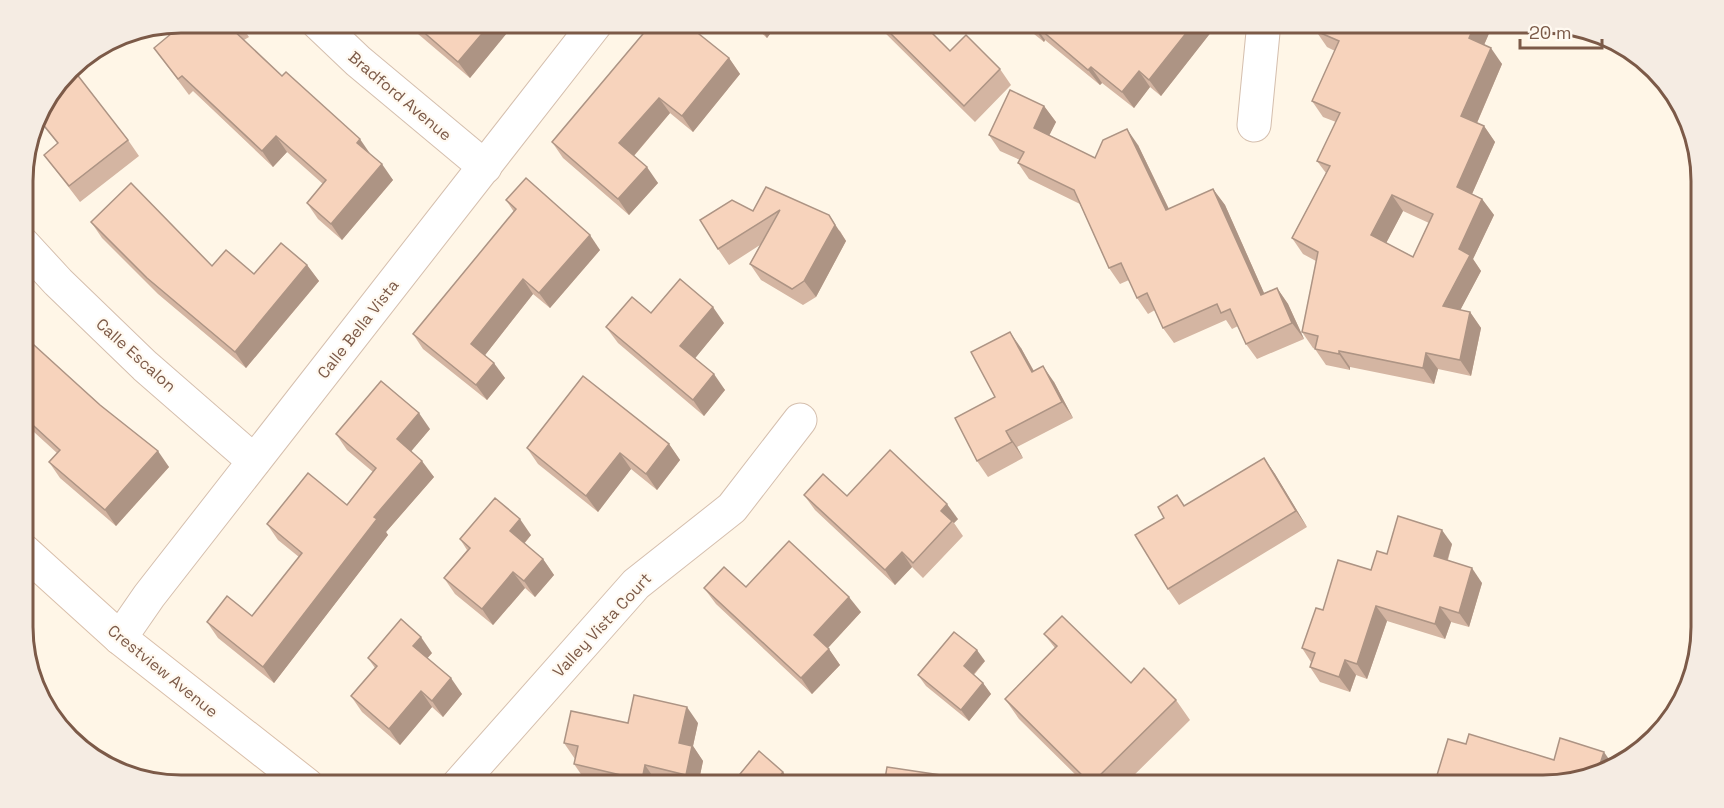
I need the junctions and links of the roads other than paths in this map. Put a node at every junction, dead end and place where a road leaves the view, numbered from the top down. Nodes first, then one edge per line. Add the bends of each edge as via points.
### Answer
1 (329, 33) edge
2 (588, 33) edge
3 (1263, 33) edge
4 (1254, 125) dead end
5 (484, 167) junction
6 (33, 255) edge
7 (800, 420) dead end
8 (255, 461) junction
9 (33, 558) edge
10 (120, 638) junction
11 (294, 775) edge
12 (467, 775) edge

1 - 5 street, Bradford Avenue
2 - 5 street, Calle Bella Vista
3 - 4 street
5 - 8 street, Calle Bella Vista
6 - 8 street, Calle Escalon via 145,366
7 - 12 street, Valley Vista Court via 732,508 636,584
8 - 10 street, Calle Bella Vista
9 - 10 street, Crestview Avenue
10 - 11 street, Crestview Avenue

